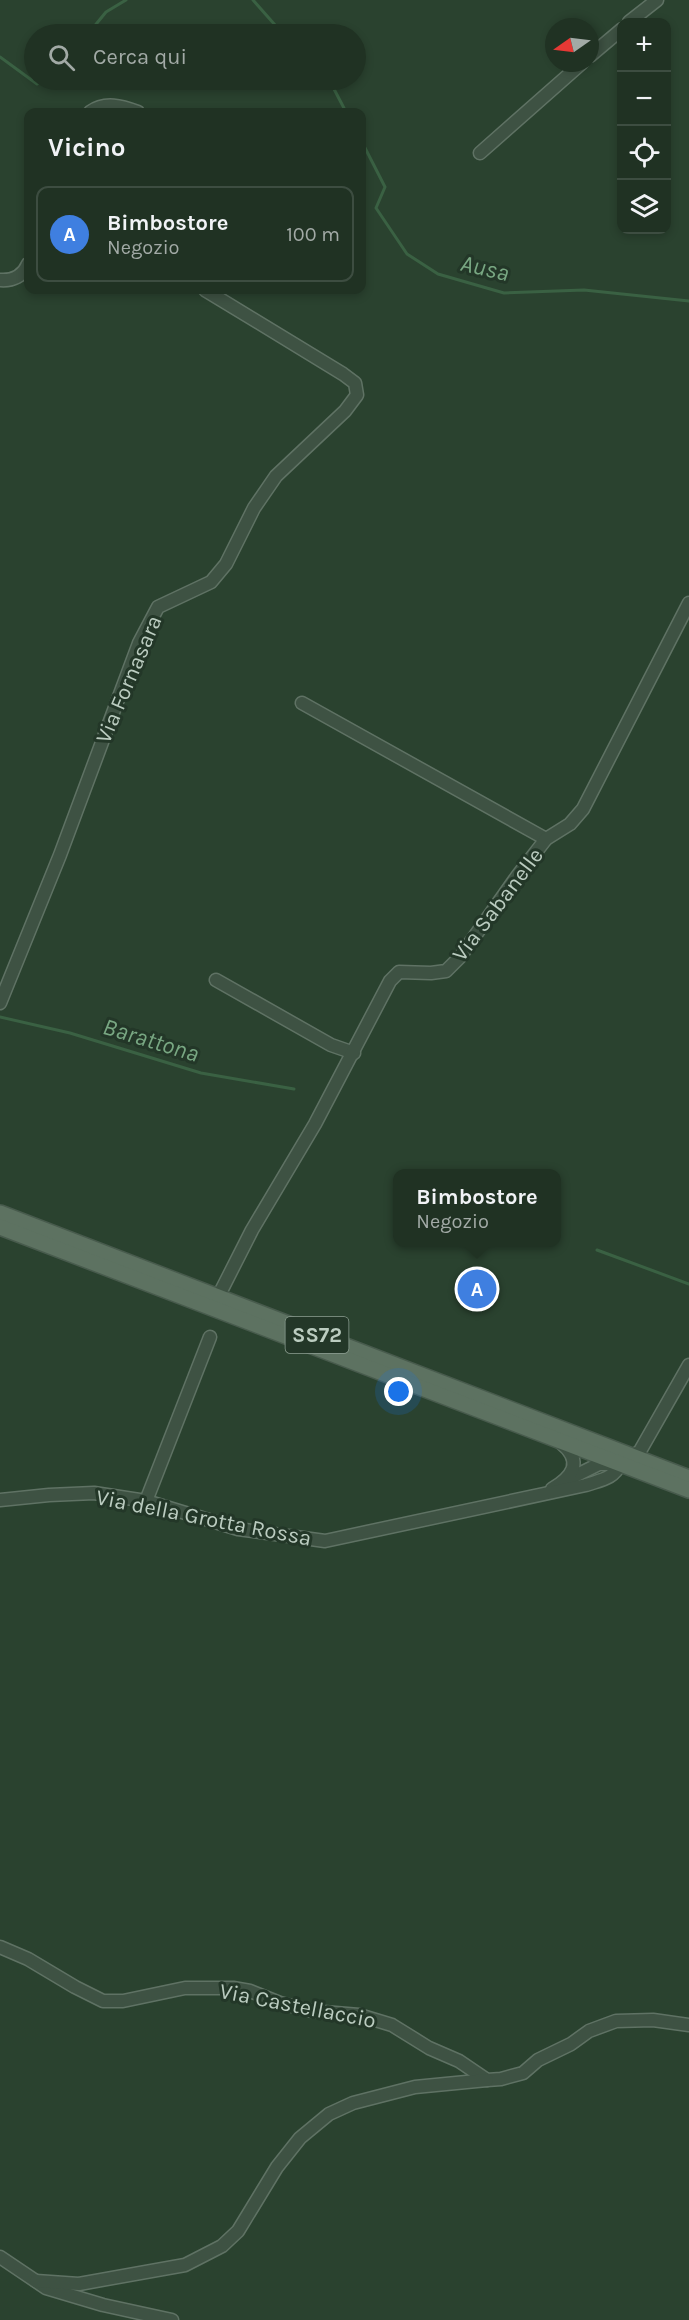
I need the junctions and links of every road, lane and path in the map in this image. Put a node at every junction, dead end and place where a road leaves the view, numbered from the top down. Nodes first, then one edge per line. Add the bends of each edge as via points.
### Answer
1 (657, 0) edge
2 (634, 18) edge
3 (617, 32) edge
4 (599, 48) edge
5 (572, 72) edge
6 (100, 108) edge
7 (127, 108) edge
8 (480, 153) dead end
9 (24, 272) edge
10 (0, 280) edge
11 (212, 294) edge
12 (689, 603) edge
13 (302, 703) dead end
14 (546, 839) junction
15 (216, 980) dead end
16 (0, 1003) edge
17 (354, 1053) junction
18 (0, 1213) edge
19 (0, 1227) edge
20 (218, 1297) junction
21 (210, 1337) dead end
22 (689, 1365) edge
23 (558, 1440) junction
24 (627, 1460) junction
25 (689, 1478) edge
26 (567, 1480) junction
27 (689, 1490) edge
28 (546, 1493) junction
29 (0, 1500) edge
30 (146, 1501) junction
31 (0, 1947) edge
32 (689, 2025) edge
33 (487, 2080) junction
34 (0, 2257) edge
35 (36, 2281) junction
36 (172, 2320) edge

1 - 2 street
3 - 4 street
5 - 8 street
6 - 7 street
9 - 10 street via 12,281
11 - 16 street, Via Fornasara via 343,374 355,383 357,395 276,477 254,508 226,564 211,582 158,607 138,643 60,855
12 - 14 street, Via Sabanelle via 583,809 570,824
13 - 14 street, Via Sabanelle
14 - 17 street, Via Sabanelle via 446,971 399,972 390,981
15 - 17 street via 331,1045
17 - 20 street, Via Sabanelle
18 - 20 main road, SS72
19 - 23 main road, SS72
20 - 24 main road, SS72
21 - 30 street
22 - 24 street via 648,1438
23 - 24 main road, SS72
23 - 26 street via 572,1455 574,1465
24 - 25 main road, SS72
24 - 26 street, Via della Grotta Rossa via 599,1464
24 - 27 main road, SS72
24 - 28 street, Via della Grotta Rossa via 609,1478
26 - 28 street, Via della Grotta Rossa
28 - 30 street, Via della Grotta Rossa via 325,1541 238,1529
29 - 30 street, Via della Grotta Rossa via 94,1493
31 - 33 street, Via Castellaccio via 103,2001 123,2001 185,1988 233,1988 312,2011 359,2015 392,2025
32 - 33 street via 653,2020 616,2021 589,2031 523,2073
33 - 35 street via 415,2087 353,2103 329,2114 300,2138 283,2159 238,2230 222,2246 185,2265 79,2284
34 - 35 street
35 - 36 street via 46,2288 103,2305

